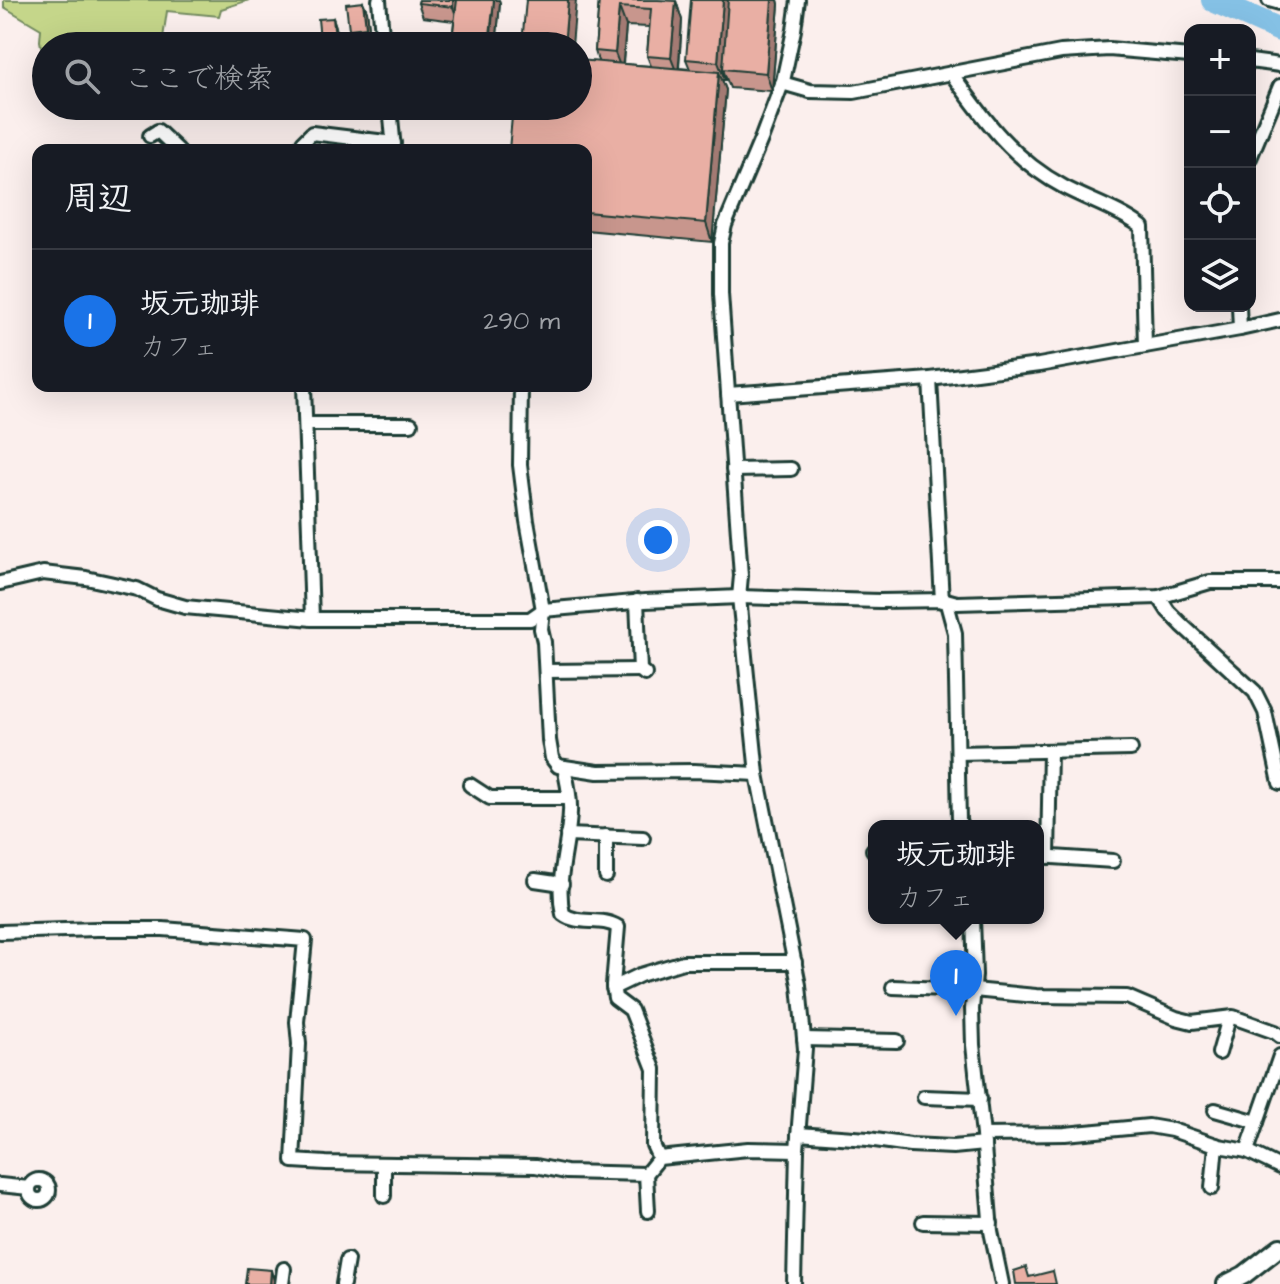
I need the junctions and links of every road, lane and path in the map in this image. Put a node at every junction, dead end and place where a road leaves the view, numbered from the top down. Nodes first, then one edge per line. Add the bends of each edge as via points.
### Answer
1 (379, 0) edge
2 (798, 0) edge
3 (1269, 0) edge
4 (1280, 3) edge
5 (382, 32) edge
6 (1184, 55) edge
7 (1256, 62) edge
8 (1280, 65) edge
9 (951, 73) junction
10 (782, 83) junction
11 (1280, 86) edge
12 (391, 120) edge
13 (150, 136) dead end
14 (172, 144) edge
15 (303, 144) edge
16 (381, 144) edge
17 (394, 144) edge
18 (1256, 144) edge
19 (1239, 312) edge
20 (1280, 320) edge
21 (1240, 329) junction
22 (1145, 346) junction
23 (930, 379) junction
24 (304, 392) edge
25 (521, 392) edge
26 (728, 394) junction
27 (306, 424) junction
28 (411, 424) dead end
29 (791, 469) dead end
30 (733, 470) junction
31 (1280, 582) edge
32 (0, 583) edge
33 (739, 597) junction
34 (1159, 597) junction
35 (944, 600) junction
36 (637, 601) junction
37 (543, 610) junction
38 (312, 619) junction
39 (546, 671) junction
40 (1131, 749) dead end
41 (1050, 751) junction
42 (958, 753) junction
43 (564, 767) junction
44 (757, 774) junction
45 (1280, 783) edge
46 (470, 785) dead end
47 (569, 798) junction
48 (959, 820) edge
49 (567, 835) junction
50 (606, 836) junction
51 (643, 838) dead end
52 (1044, 841) edge
53 (1044, 856) edge
54 (1113, 861) dead end
55 (606, 876) dead end
56 (535, 880) dead end
57 (562, 884) junction
58 (973, 924) edge
59 (0, 932) edge
60 (795, 962) junction
61 (893, 987) dead end
62 (613, 988) junction
63 (974, 990) junction
64 (1229, 1018) junction
65 (1280, 1036) edge
66 (804, 1039) junction
67 (897, 1041) dead end
68 (1219, 1053) dead end
69 (1280, 1056) edge
70 (924, 1097) dead end
71 (980, 1099) junction
72 (1215, 1110) dead end
73 (1257, 1122) junction
74 (798, 1134) junction
75 (984, 1140) junction
76 (1216, 1145) junction
77 (797, 1150) junction
78 (1247, 1151) junction
79 (659, 1158) junction
80 (384, 1164) junction
81 (1280, 1167) edge
82 (646, 1174) junction
83 (0, 1185) edge
84 (29, 1188) dead end
85 (1212, 1188) dead end
86 (384, 1196) dead end
87 (648, 1211) dead end
88 (923, 1222) dead end
89 (991, 1223) junction
90 (1280, 1247) edge
91 (347, 1260) dead end
92 (284, 1269) dead end
93 (282, 1284) edge
94 (343, 1284) edge
95 (794, 1284) edge
96 (1002, 1284) edge
97 (1226, 1284) edge

1 - 5 street
2 - 10 street
3 - 4 street
6 - 9 street via 1109,49 1061,52
7 - 8 street
9 - 10 street via 854,92 810,91
9 - 22 street via 1011,150 1032,168 1142,227
10 - 26 street via 721,243
11 - 18 street
12 - 17 street
13 - 14 street via 158,131
15 - 16 street via 312,133
19 - 21 street
20 - 21 street
21 - 22 street
22 - 23 street
23 - 26 street
23 - 35 street
24 - 27 street
25 - 37 street via 520,465
26 - 30 street
27 - 28 street
27 - 38 street
29 - 30 street
30 - 33 street
31 - 34 street via 1210,582
32 - 38 street via 43,573 137,589 185,607
33 - 35 street
33 - 36 street
33 - 44 street
34 - 35 street
34 - 45 street via 1255,692 1265,712
35 - 42 street via 955,633
36 - 37 street
36 - 39 street via 642,672
37 - 38 street via 530,619
37 - 39 street
39 - 43 street via 552,758
40 - 41 street
41 - 42 street
41 - 52 street
42 - 48 street
43 - 44 street
43 - 47 street
44 - 60 street
46 - 47 street via 490,798
47 - 49 street
49 - 50 street
49 - 57 street
50 - 51 street
50 - 55 street
53 - 54 street
56 - 57 street
57 - 62 street via 561,907 568,918 618,927
58 - 63 street
59 - 80 street via 163,929 305,940 293,1161
60 - 62 street via 683,962
60 - 66 street
61 - 63 street
62 - 79 street via 615,998 631,1010 654,1069 653,1145
63 - 64 street via 1127,997 1192,1022
63 - 71 street via 973,1045
64 - 65 street
64 - 68 street
66 - 67 street
66 - 74 street
69 - 73 street
70 - 71 street
71 - 75 street
72 - 73 street
73 - 78 street
74 - 75 street via 953,1147
74 - 77 street
75 - 76 street via 1149,1126
75 - 89 street
76 - 78 street
76 - 85 street
77 - 79 street
77 - 95 street
78 - 81 street
79 - 82 street
80 - 82 street
80 - 86 street
82 - 87 street
83 - 84 street
88 - 89 street
89 - 96 street
90 - 97 street
91 - 94 street
92 - 93 street

